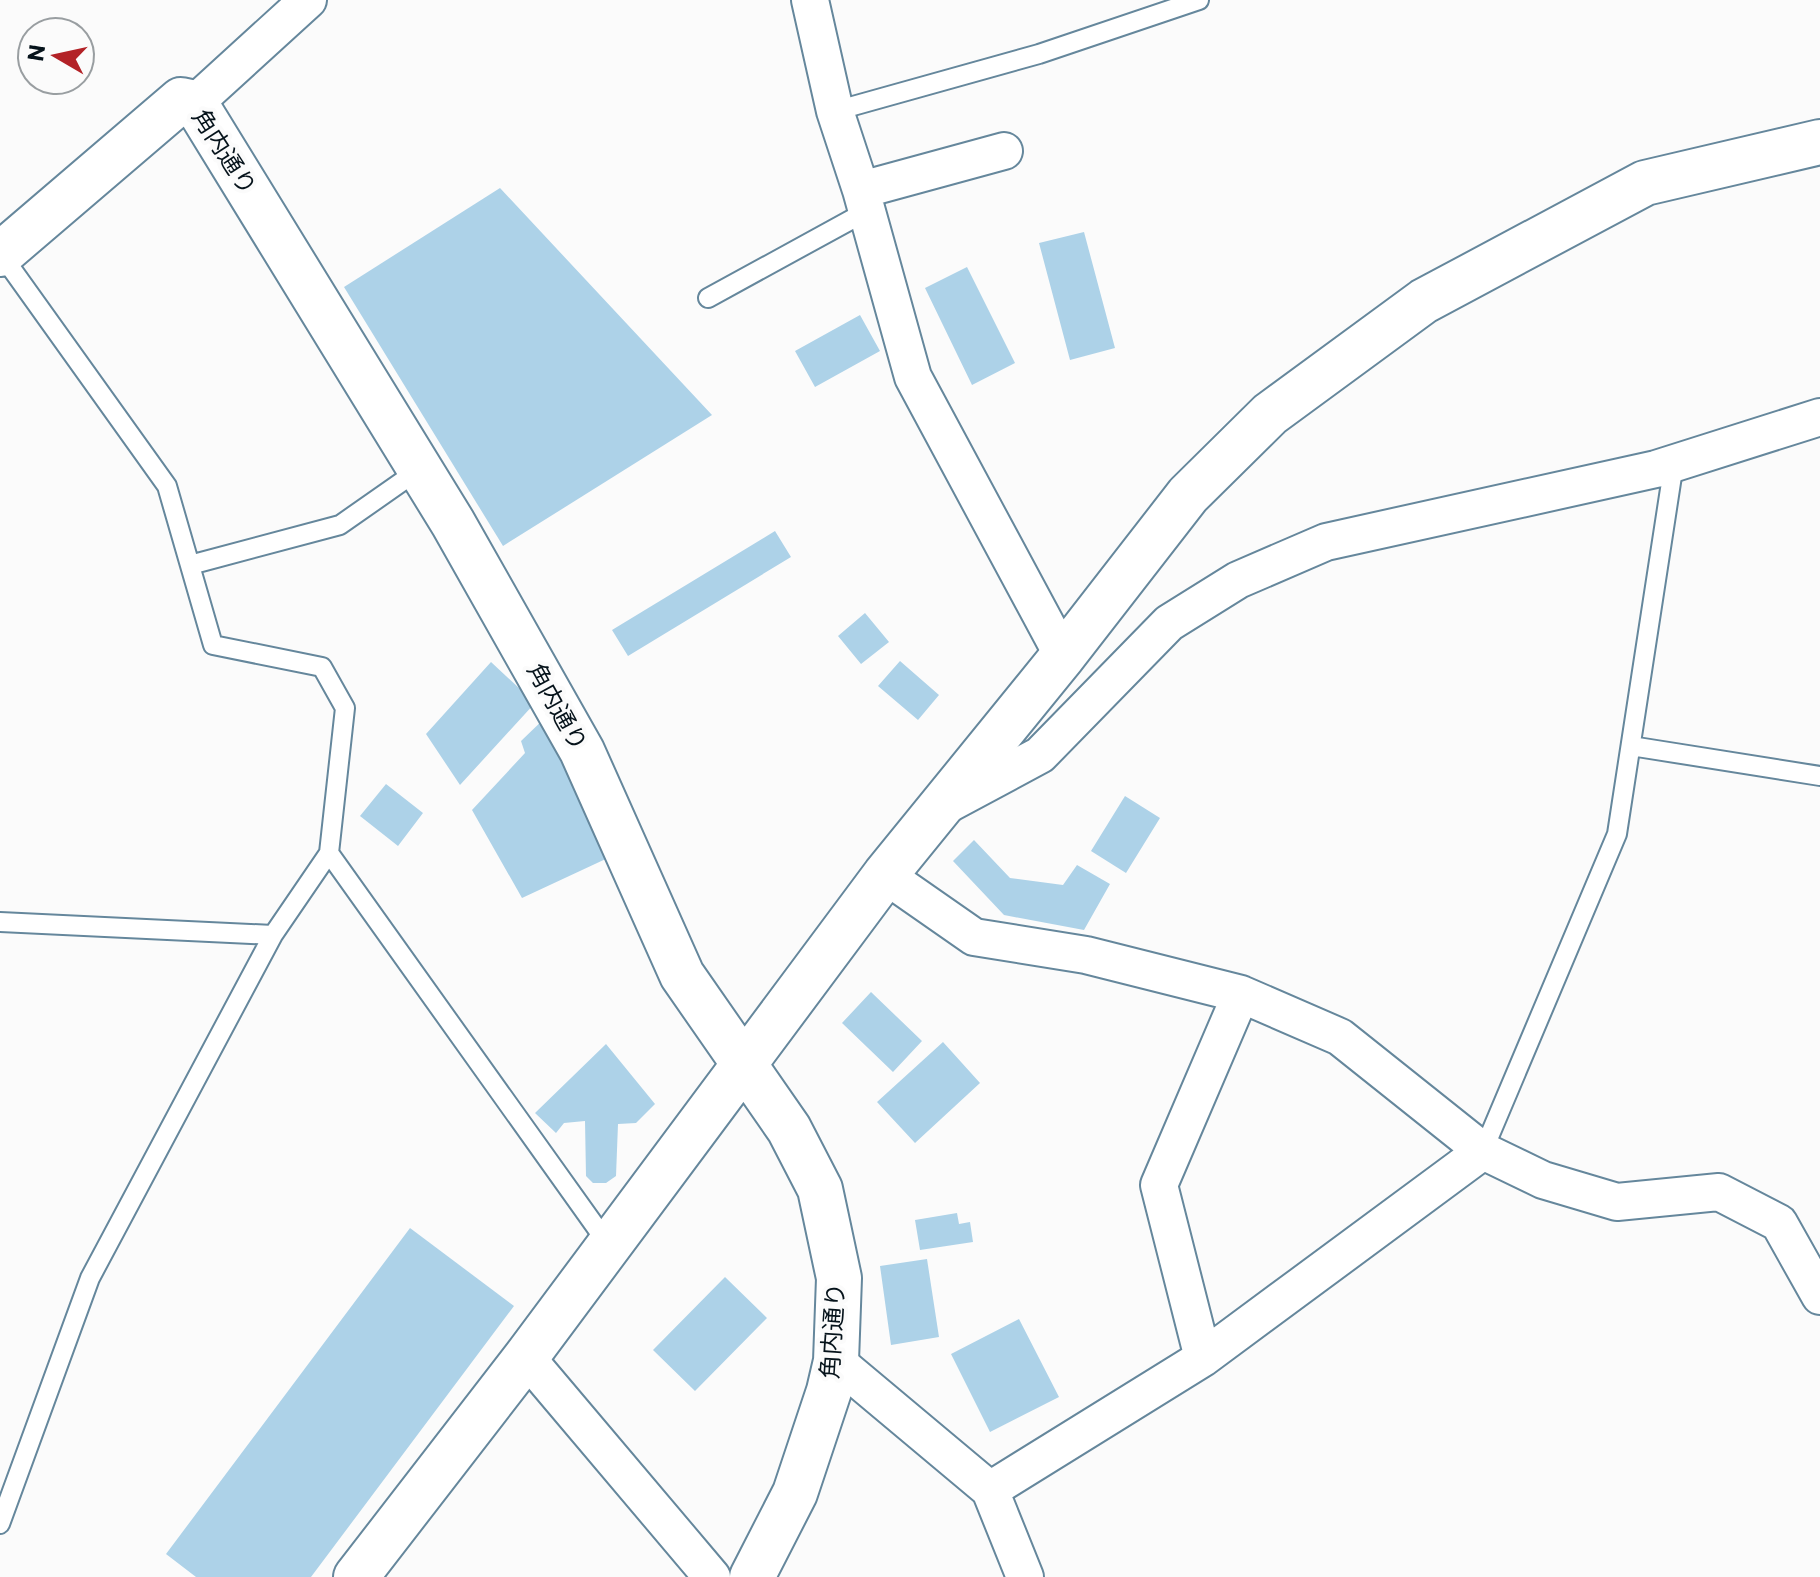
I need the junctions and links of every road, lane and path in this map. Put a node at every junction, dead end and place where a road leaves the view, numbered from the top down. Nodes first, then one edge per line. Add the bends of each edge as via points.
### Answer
1 (308, 0) edge
2 (810, 0) edge
3 (1199, 0) edge
4 (195, 103) junction
5 (835, 111) junction
6 (1820, 142) edge
7 (1004, 151) dead end
8 (864, 200) junction
9 (0, 253) edge
10 (708, 298) dead end
11 (1820, 417) edge
12 (1674, 463) junction
13 (420, 469) junction
14 (190, 565) junction
15 (1063, 656) junction
16 (1631, 746) junction
17 (1820, 776) edge
18 (937, 811) junction
19 (329, 853) junction
20 (885, 875) junction
21 (0, 922) edge
22 (273, 935) junction
23 (1241, 994) junction
24 (745, 1066) junction
25 (1483, 1151) junction
26 (608, 1244) junction
27 (1820, 1296) edge
28 (526, 1357) junction
29 (1203, 1358) junction
30 (836, 1361) junction
31 (990, 1490) junction
32 (0, 1524) edge
33 (356, 1577) edge
34 (712, 1577) edge
35 (752, 1577) edge
36 (1025, 1577) edge

1 - 4 street
2 - 5 street
3 - 5 lane via 1039,54
4 - 9 street, 角内通り via 181,100
4 - 13 street, 角内通り
5 - 8 street
6 - 15 street via 1645,183 1424,301 1260,424 1188,495
7 - 8 street
8 - 10 lane
8 - 15 street via 913,377
9 - 14 lane via 167,486
11 - 12 street
12 - 16 lane
12 - 18 street via 1326,542 1238,580 1169,623 1040,755
13 - 14 lane via 340,525
13 - 24 street, 角内通り via 582,751 682,975
14 - 19 lane via 213,645 322,667 345,708
15 - 18 street
16 - 17 lane
16 - 25 lane via 1617,834
18 - 20 street
19 - 22 lane
19 - 26 lane
20 - 23 street via 974,937 1086,955
20 - 24 street
21 - 22 lane
22 - 32 lane via 90,1278
23 - 25 street via 1340,1037
23 - 29 street via 1159,1185
24 - 26 street
24 - 30 street, 角内通り via 789,1129 820,1189 839,1278
25 - 27 street via 1543,1180 1617,1202 1719,1192 1779,1223
25 - 29 street
26 - 28 street
28 - 33 street
28 - 34 street
29 - 31 street
30 - 31 street
30 - 35 street, 角内通り via 795,1493
31 - 36 street

